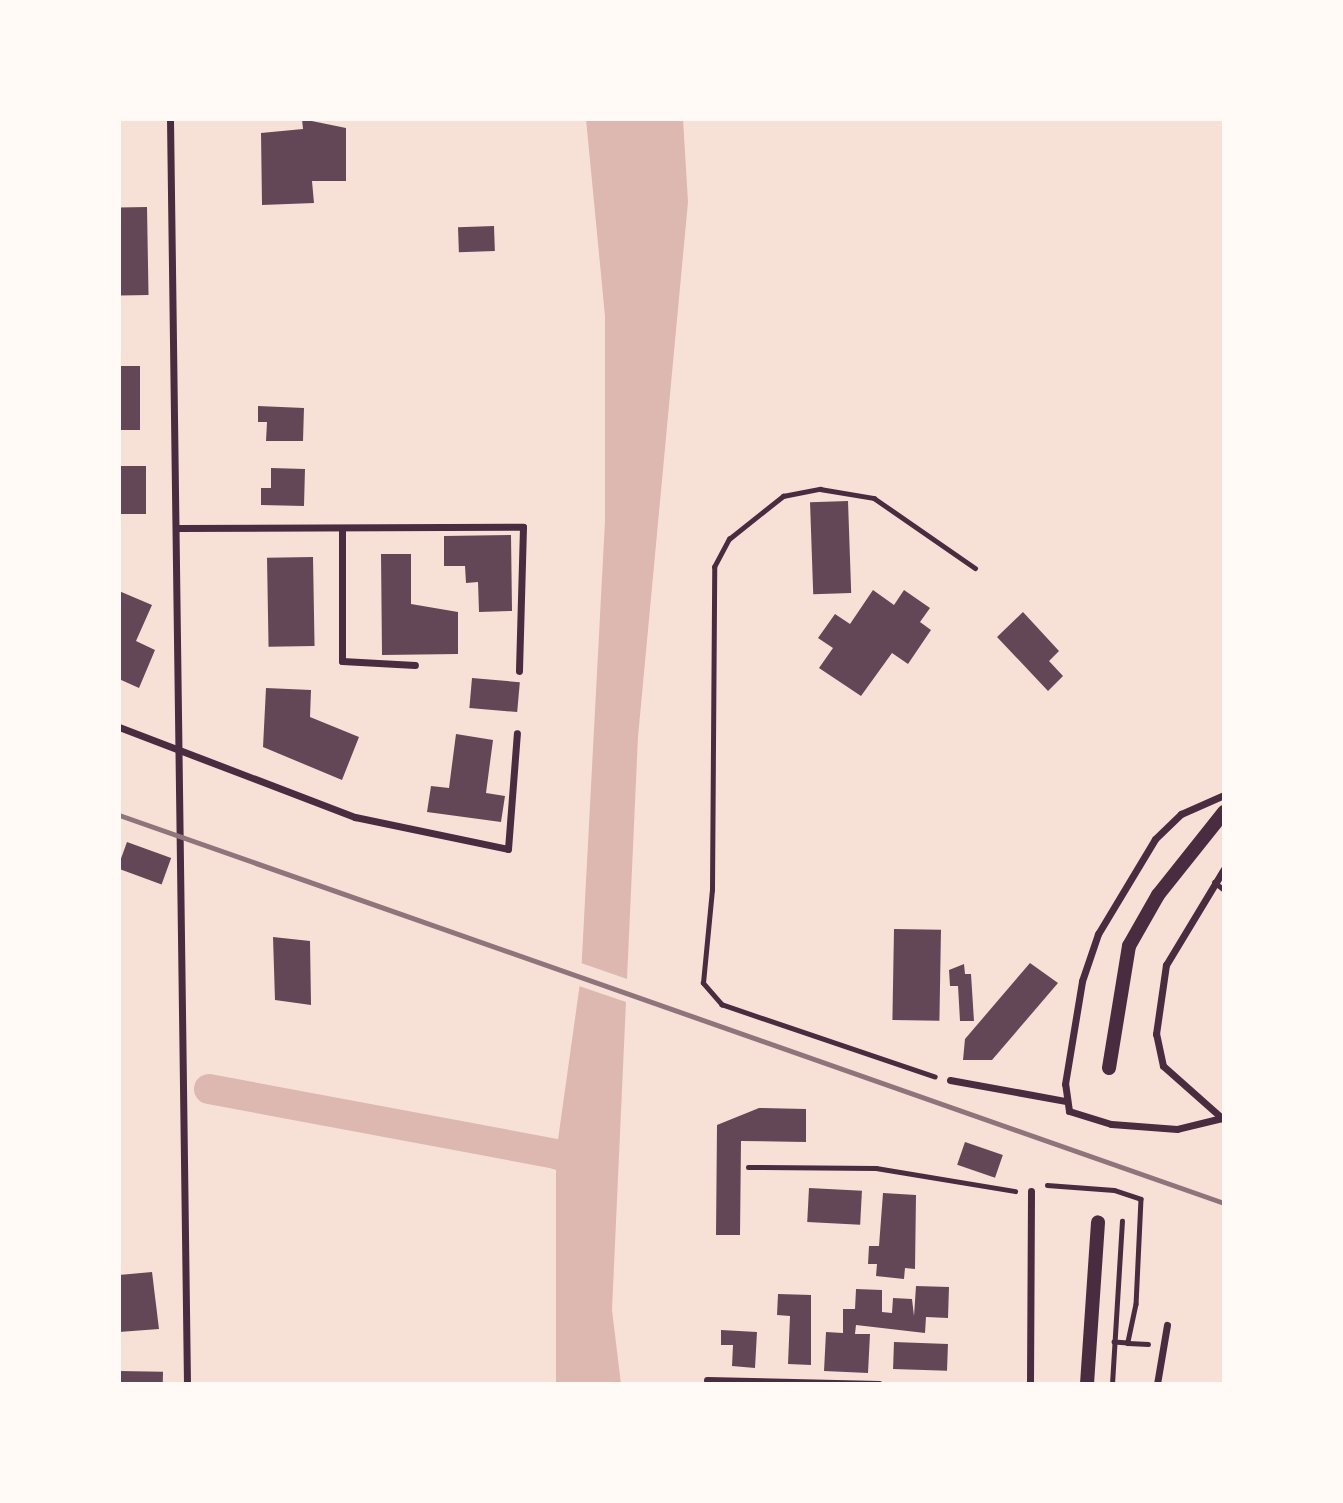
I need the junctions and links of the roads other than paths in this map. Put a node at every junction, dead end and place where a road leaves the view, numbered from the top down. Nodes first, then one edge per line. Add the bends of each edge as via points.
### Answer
1 (170, 119) edge
2 (177, 528) junction
3 (342, 528) junction
4 (415, 665) dead end
5 (519, 671) dead end
6 (119, 727) edge
7 (517, 733) dead end
8 (179, 751) junction
9 (1224, 794) edge
10 (1224, 812) edge
11 (1224, 869) edge
12 (1214, 883) junction
13 (1224, 890) edge
14 (1109, 1068) dead end
15 (950, 1080) road end
16 (1066, 1101) junction
17 (1223, 1119) edge
18 (1031, 1191) road end
19 (1098, 1222) dead end
20 (1167, 1325) dead end
21 (707, 1380) dead end
22 (187, 1384) edge
23 (879, 1384) edge
24 (1030, 1384) edge
25 (1087, 1384) edge
26 (1157, 1384) edge

1 - 2 street
2 - 3 street
2 - 8 street
3 - 4 street via 342,661
3 - 5 street via 523,527
6 - 8 street
7 - 8 street via 508,849 355,817
8 - 22 street
9 - 16 street via 1181,814 1155,839 1098,934 1082,981
10 - 14 main road via 1158,895 1129,946
11 - 12 street
12 - 13 lane
12 - 17 street via 1166,965 1156,1034 1163,1066
15 - 16 street
16 - 17 street via 1079,1115 1177,1129
18 - 24 street
19 - 25 main road
20 - 26 street
21 - 23 street

